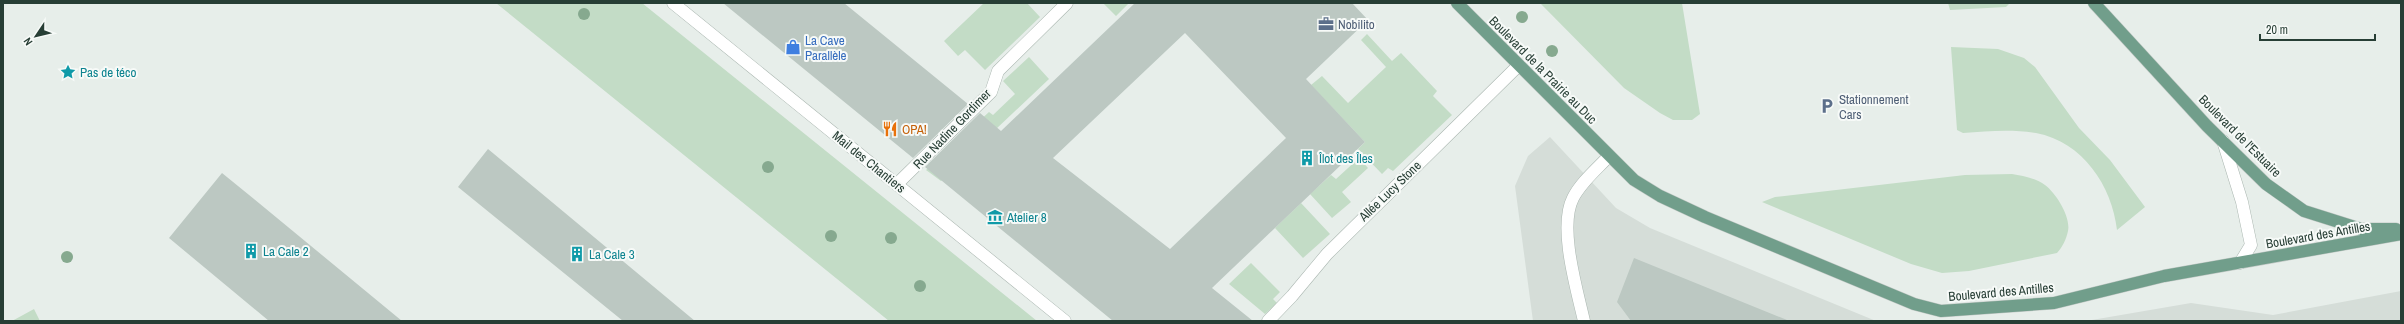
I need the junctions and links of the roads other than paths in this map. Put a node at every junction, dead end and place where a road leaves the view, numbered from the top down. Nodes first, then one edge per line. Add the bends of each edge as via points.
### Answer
1 (673, 3) edge
2 (1067, 3) edge
3 (1457, 3) edge
4 (2094, 3) edge
5 (1518, 66) junction
6 (2223, 141) junction
7 (1609, 156) junction
8 (897, 184) junction
9 (2401, 229) edge
10 (2401, 234) edge
11 (2240, 263) junction
12 (1066, 321) edge
13 (1268, 321) edge
14 (1584, 321) edge

1 - 8 street, Mail des Chantiers
2 - 8 street, Rue Nadine Gordimer via 998,71 991,92
3 - 5 main road, Boulevard de la Prairie au Duc
4 - 6 main road, Boulevard de l'Estuaire
5 - 7 main road, Boulevard de la Prairie au Duc
5 - 13 street, Allée Lucy Stone via 1327,254
6 - 9 main road, Boulevard de l'Estuaire via 2266,184 2304,211 2361,229
6 - 11 street via 2242,202 2251,245
7 - 11 main road, Boulevard des Antilles via 1634,180 1660,196 1833,271 1914,304 1941,311 2054,302 2164,276
7 - 14 street via 1572,198 1568,219 1569,255
8 - 12 street, Mail des Chantiers
10 - 11 main road, Boulevard des Antilles

